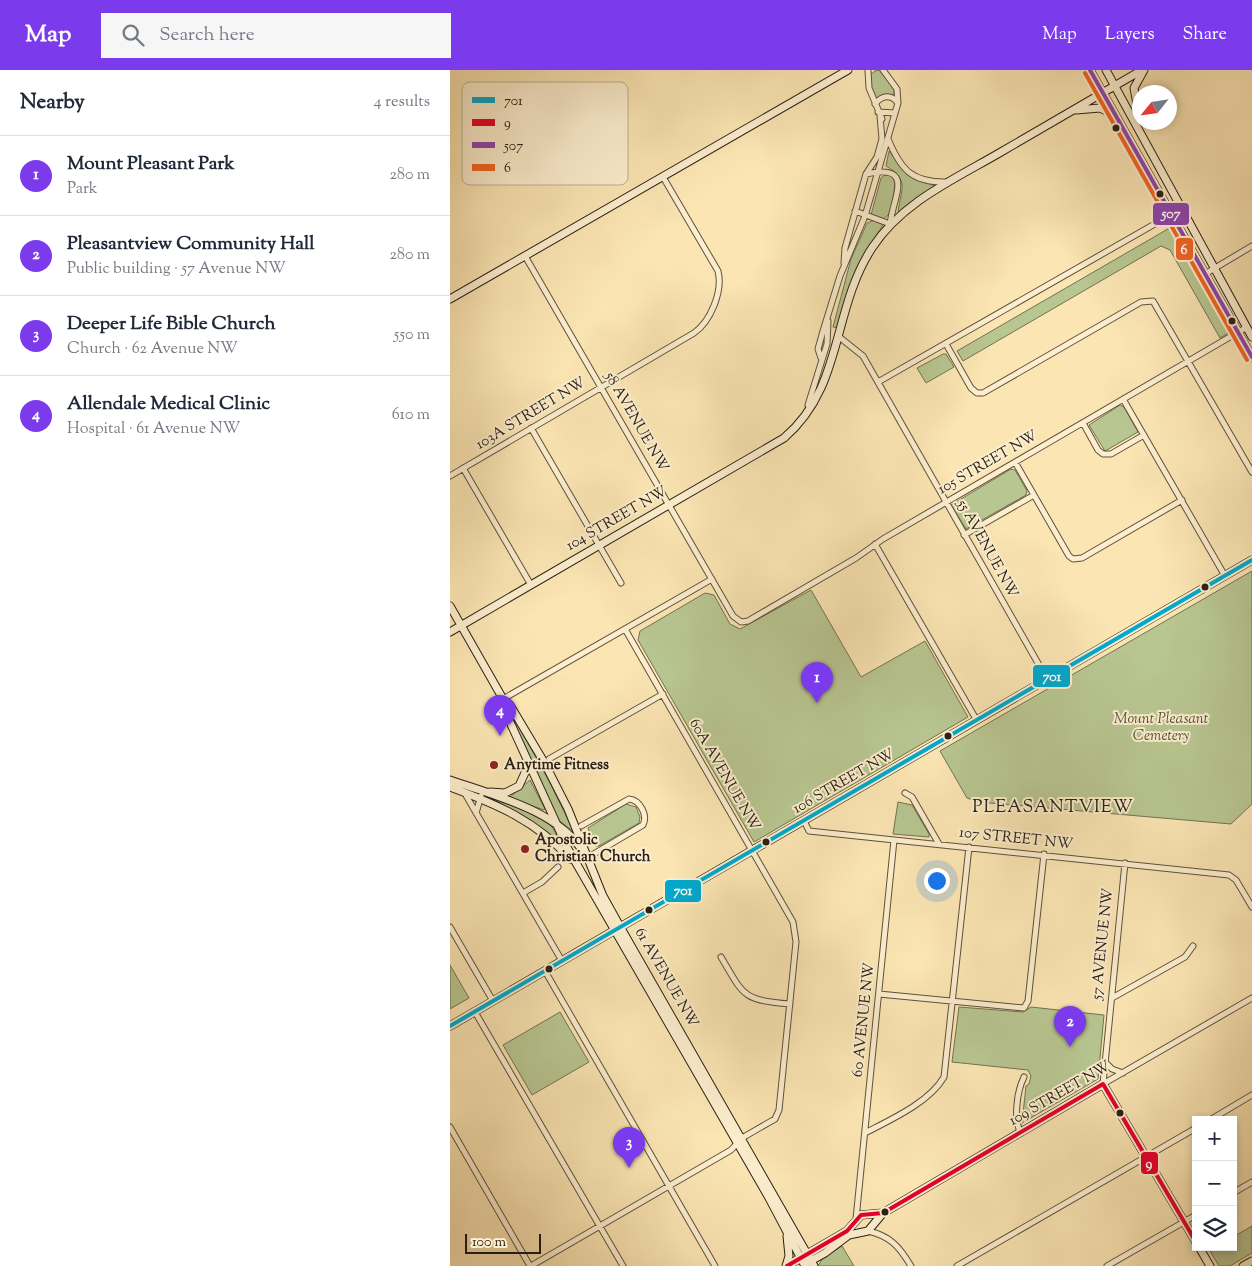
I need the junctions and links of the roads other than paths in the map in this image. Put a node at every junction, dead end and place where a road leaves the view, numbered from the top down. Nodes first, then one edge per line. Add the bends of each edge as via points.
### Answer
1 (848, 70) edge
2 (868, 70) edge
3 (882, 70) edge
4 (1090, 70) edge
5 (1106, 70) edge
6 (1143, 70) edge
7 (1136, 85) edge
8 (1115, 86) junction
9 (1103, 93) junction
10 (898, 103) junction
11 (875, 104) junction
12 (1073, 110) junction
13 (895, 113) junction
14 (879, 114) junction
15 (1120, 122) junction
16 (1141, 130) edge
17 (1142, 136) junction
18 (888, 139) junction
19 (880, 171) junction
20 (866, 174) junction
21 (663, 177) junction
22 (950, 182) junction
23 (1181, 209) junction
24 (855, 211) junction
25 (1171, 215) junction
26 (865, 216) junction
27 (890, 224) junction
28 (1252, 246) edge
29 (525, 256) junction
30 (844, 266) junction
31 (1214, 269) junction
32 (1205, 274) junction
33 (450, 299) edge
34 (1246, 327) junction
35 (1238, 332) junction
36 (838, 336) junction
37 (1252, 337) edge
38 (946, 344) junction
39 (1252, 357) edge
40 (1189, 362) junction
41 (878, 382) junction
42 (601, 387) junction
43 (1123, 399) junction
44 (1083, 423) junction
45 (797, 426) junction
46 (532, 428) junction
47 (1144, 435) junction
48 (1015, 462) junction
49 (463, 468) junction
50 (1252, 472) edge
51 (450, 476) edge
52 (1034, 495) junction
53 (1182, 500) junction
54 (946, 502) junction
55 (669, 505) junction
56 (964, 535) junction
57 (874, 544) junction
58 (600, 546) junction
59 (1251, 562) edge
60 (1225, 576) junction
61 (712, 579) junction
62 (621, 583) dead end
63 (531, 585) junction
64 (450, 606) edge
65 (743, 622) joint
66 (461, 625) junction
67 (625, 629) junction
68 (450, 632) edge
69 (1047, 679) junction
70 (663, 694) junction
71 (503, 699) junction
72 (976, 719) junction
73 (549, 759) dead end
74 (528, 765) junction
75 (450, 780) edge
76 (450, 787) edge
77 (464, 792) junction
78 (905, 793) dead end
79 (481, 795) junction
80 (476, 812) junction
81 (554, 821) junction
82 (804, 821) junction
83 (581, 826) dead end
84 (894, 840) junction
85 (939, 844) junction
86 (969, 847) junction
87 (753, 850) junction
88 (1044, 854) junction
89 (592, 855) dead end
90 (1125, 863) junction
91 (558, 867) dead end
92 (584, 877) junction
93 (599, 886) junction
94 (523, 893) junction
95 (1252, 907) edge
96 (450, 927) edge
97 (618, 929) junction
98 (1193, 946) dead end
99 (721, 956) dead end
100 (562, 961) junction
101 (545, 971) junction
102 (879, 994) junction
103 (1112, 998) junction
104 (1252, 998) edge
105 (493, 1001) junction
106 (953, 1002) junction
107 (790, 1004) junction
108 (476, 1012) junction
109 (450, 1026) edge
110 (1105, 1062) junction
111 (1123, 1073) junction
112 (1024, 1077) dead end
113 (1103, 1084) junction
114 (1252, 1095) edge
115 (1217, 1116) edge
116 (450, 1128) edge
117 (1192, 1130) edge
118 (865, 1133) junction
119 (1021, 1133) junction
120 (740, 1141) junction
121 (1146, 1157) junction
122 (1252, 1182) edge
123 (669, 1186) junction
124 (1237, 1191) edge
125 (857, 1202) junction
126 (883, 1213) junction
127 (867, 1215) junction
128 (779, 1217) junction
129 (1192, 1217) edge
130 (856, 1220) junction
131 (1184, 1222) junction
132 (873, 1224) junction
133 (600, 1226) junction
134 (864, 1232) junction
135 (1192, 1235) edge
136 (884, 1236) junction
137 (1201, 1251) edge
138 (1252, 1261) edge
139 (807, 1262) edge
140 (530, 1266) edge
141 (622, 1266) edge
142 (715, 1266) edge
143 (786, 1266) edge
144 (911, 1266) edge
145 (957, 1266) edge
146 (1107, 1266) edge
147 (1210, 1266) edge
148 (1243, 1266) edge

1 - 21 main road
2 - 11 street via 868,84
3 - 10 street via 896,89
4 - 9 main road
5 - 8 main road
6 - 7 main road
6 - 8 main road, 104 STREET NW
8 - 9 main road, 104 STREET NW
8 - 17 main road
9 - 12 main road, 104 STREET NW
9 - 15 main road
10 - 11 street via 886,97
10 - 13 street
11 - 14 street
12 - 15 main road via 1104,108
12 - 22 main road, 104 STREET NW
13 - 14 street
13 - 18 street
14 - 18 street
14 - 20 street via 882,139 877,157
15 - 25 main road
16 - 17 main road
17 - 23 main road
18 - 19 street
18 - 22 street via 900,163 913,176 928,181
19 - 20 street
19 - 26 street
19 - 27 street via 891,173 898,183
20 - 24 street
21 - 29 main road
21 - 42 street, 103A STREET NW via 718,271 712,308 701,328
22 - 27 main road, 104 STREET NW via 914,204
23 - 25 street
23 - 31 main road
24 - 26 street
24 - 30 street
25 - 32 main road
25 - 38 street
26 - 27 street
26 - 30 street
27 - 36 main road, 104 STREET NW via 858,273
28 - 31 street
29 - 33 main road
29 - 42 street, 58 AVENUE NW
30 - 45 street via 818,349 821,358 811,398
31 - 32 street
31 - 34 main road
32 - 35 main road
34 - 35 street, 105 STREET NW
34 - 37 main road
35 - 39 main road
35 - 40 street, 105 STREET NW
36 - 41 street, 55 AVENUE NW via 861,354
36 - 45 main road, 104 STREET NW via 819,395
38 - 40 street via 971,388 977,393 985,392 1141,302 1150,300 1157,305
38 - 41 street
40 - 43 street, 105 STREET NW
40 - 50 street
41 - 54 street, 55 AVENUE NW
42 - 46 street, 103A STREET NW
42 - 55 street, 58 AVENUE NW
43 - 44 street, 105 STREET NW
43 - 47 street
44 - 47 street via 1098,450 1105,455
44 - 48 street, 105 STREET NW
45 - 55 main road, 104 STREET NW via 771,446
46 - 49 street, 103A STREET NW
46 - 58 street
47 - 53 street
48 - 52 street
48 - 54 street, 105 STREET NW
49 - 51 street, 103A STREET NW
49 - 63 street
52 - 53 street via 1069,556 1076,560
52 - 56 street
53 - 60 street
54 - 56 street, 55 AVENUE NW
54 - 57 street, 105 STREET NW
55 - 58 main road, 104 STREET NW
55 - 61 street, 58 AVENUE NW
56 - 69 street, 55 AVENUE NW
57 - 65 street, 105 STREET NW via 856,558
57 - 72 street
58 - 62 street
58 - 63 main road, 104 STREET NW
59 - 60 main road, 106 STREET NW
60 - 69 main road, 106 STREET NW
61 - 65 street, 58 AVENUE NW via 733,616
61 - 67 street
63 - 66 main road, 104 STREET NW
64 - 66 main road, 61 AVENUE NW
66 - 68 main road, 104 STREET NW
66 - 71 main road, 61 AVENUE NW
67 - 70 street, 60A AVENUE NW
67 - 71 street
69 - 72 main road, 106 STREET NW
70 - 73 street
70 - 87 street, 60A AVENUE NW
71 - 74 main road, 61 AVENUE NW via 504,709
71 - 93 main road, 61 AVENUE NW via 510,705 561,794
72 - 82 main road, 106 STREET NW
74 - 79 main road via 523,781 514,790
74 - 81 main road, 61 AVENUE NW
75 - 79 main road
76 - 77 main road
77 - 79 main road
77 - 80 street
78 - 85 street via 912,797
79 - 80 street
79 - 81 main road
79 - 92 main road via 540,831 563,851
80 - 94 street
81 - 92 main road, 61 AVENUE NW
81 - 93 main road via 579,844
82 - 84 street, 107 STREET NW via 809,830
82 - 87 main road, 106 STREET NW
83 - 89 street via 629,799 637,802 644,814 645,821 641,827
84 - 85 street, 107 STREET NW
84 - 102 street, 60 AVENUE NW
85 - 86 street, 107 STREET NW
86 - 88 street, 107 STREET NW
86 - 106 street
87 - 97 main road, 106 STREET NW
87 - 107 street, 60A AVENUE NW via 795,928
88 - 90 street, 107 STREET NW
88 - 106 street via 1027,1005 1019,1008
90 - 95 street, 107 STREET NW via 1231,876
90 - 103 street, 57 AVENUE NW
91 - 94 street
92 - 97 main road, 61 AVENUE NW
93 - 97 main road, 61 AVENUE NW
94 - 100 street
96 - 105 street
97 - 100 main road, 106 STREET NW
97 - 120 main road, 61 AVENUE NW
98 - 103 street via 1185,957
99 - 107 street via 741,990 750,998
100 - 101 main road, 106 STREET NW
101 - 105 main road, 106 STREET NW
101 - 123 street
102 - 106 street
102 - 118 street, 60 AVENUE NW
103 - 110 street, 57 AVENUE NW
104 - 111 street, 109 STREET NW
105 - 108 main road, 106 STREET NW
106 - 118 street via 947,1059 940,1085 925,1099
107 - 120 street, 60A AVENUE NW via 778,1114
108 - 109 main road, 106 STREET NW
108 - 133 street
110 - 111 street
110 - 113 street, 57 AVENUE NW
111 - 113 street, 109 STREET NW
112 - 119 street via 1020,1085 1017,1123
113 - 119 main road, 109 STREET NW
113 - 121 main road
114 - 115 street
116 - 140 street
117 - 121 street
118 - 125 street, 60 AVENUE NW
119 - 126 main road, 109 STREET NW
120 - 123 street via 732,1150
120 - 128 main road, 61 AVENUE NW
120 - 139 main road, 61 AVENUE NW
121 - 131 main road
121 - 145 street
122 - 124 street
123 - 133 street
123 - 142 street
125 - 127 street
125 - 130 street, 60 AVENUE NW
126 - 127 main road, 109 STREET NW
126 - 132 main road, 109 STREET NW
127 - 130 main road, 109 STREET NW
127 - 132 main road
128 - 139 main road, 61 AVENUE NW
128 - 143 main road via 789,1250
129 - 131 street
130 - 134 main road
130 - 139 main road
131 - 135 main road
131 - 146 street
132 - 134 main road, 109 STREET NW
132 - 136 street
133 - 140 street
133 - 141 street
134 - 136 street
134 - 139 main road via 849,1235 825,1254
136 - 144 street via 898,1246
137 - 147 main road
138 - 148 main road
139 - 143 main road

